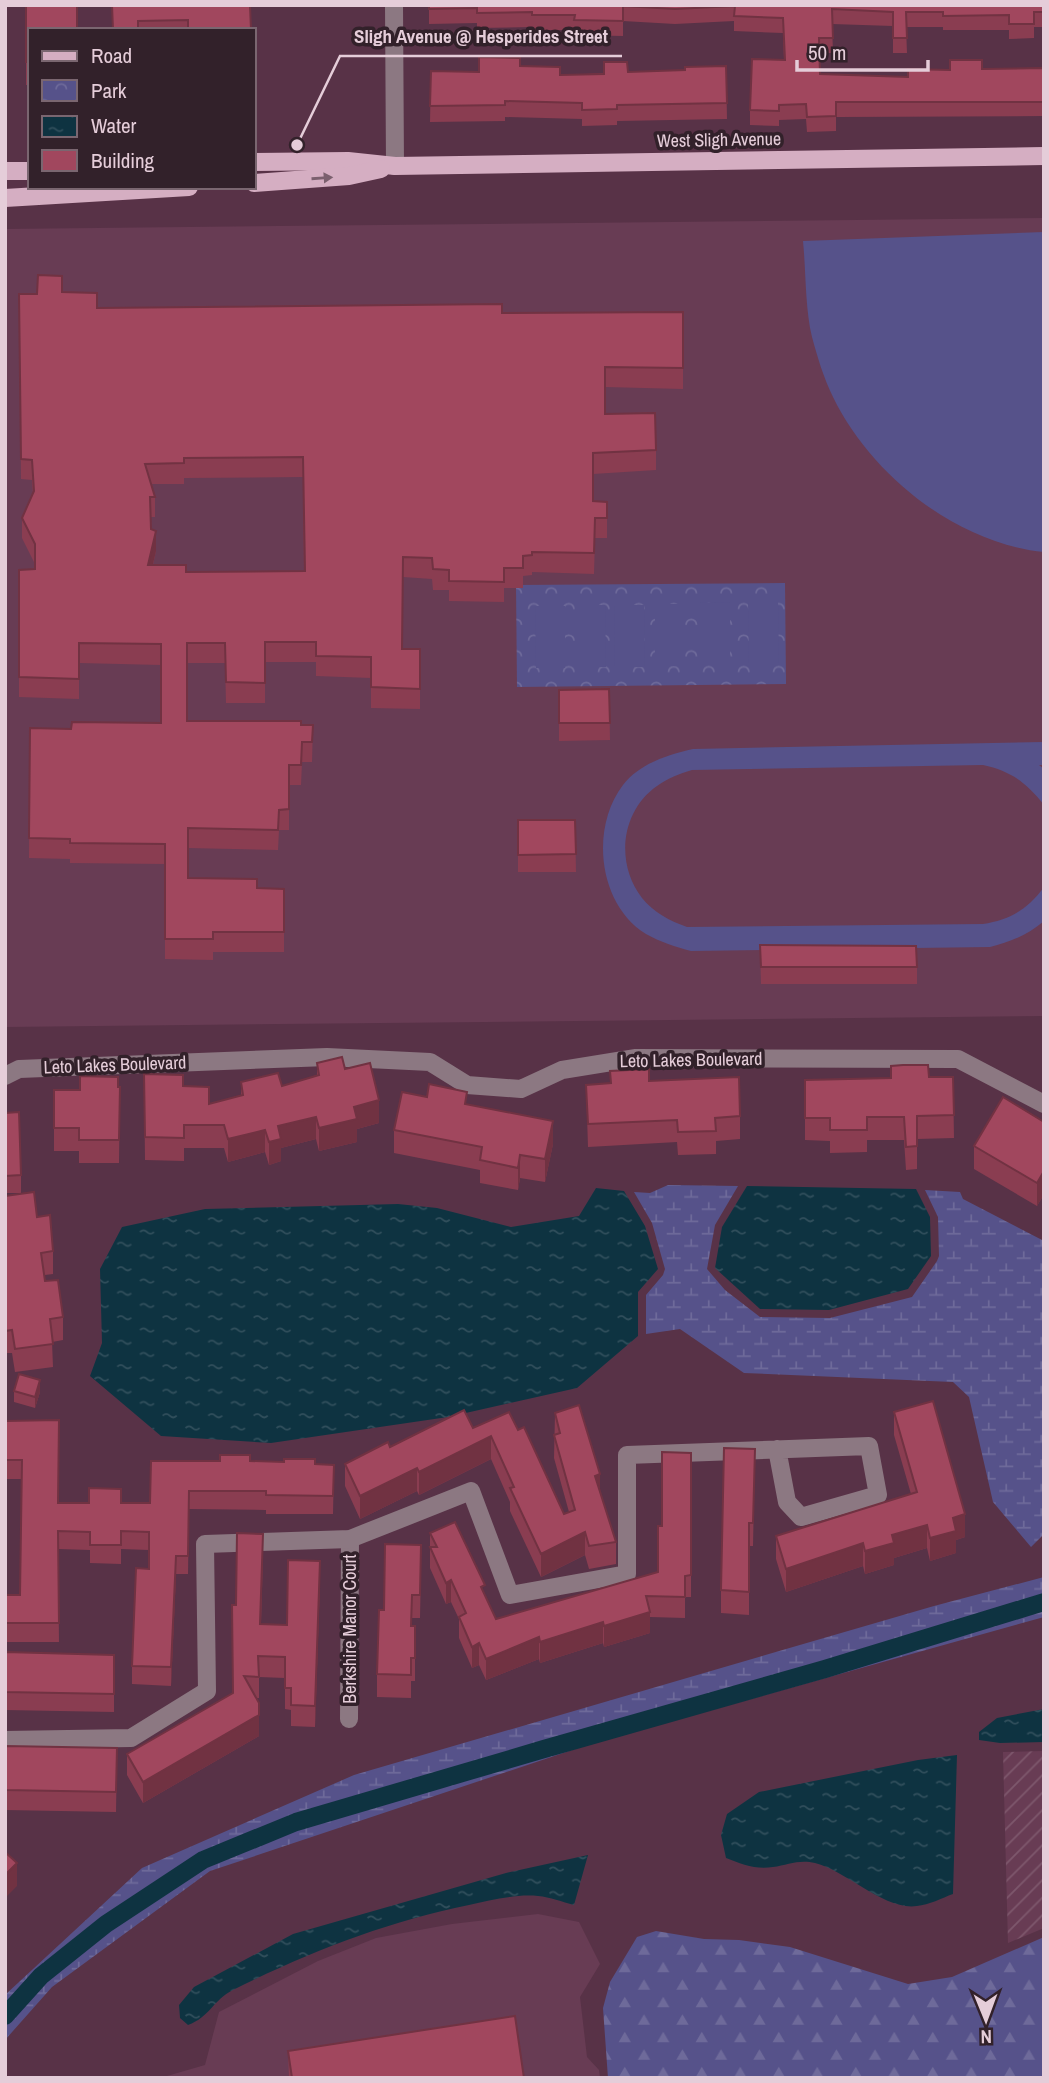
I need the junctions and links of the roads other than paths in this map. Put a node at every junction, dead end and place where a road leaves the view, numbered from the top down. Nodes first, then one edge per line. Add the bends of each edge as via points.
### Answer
1 (394, 5) edge
2 (1044, 156) edge
3 (256, 162) edge
4 (395, 166) junction
5 (5, 171) edge
6 (28, 171) edge
7 (256, 183) edge
8 (156, 189) edge
9 (5, 198) edge
10 (5, 1076) edge
11 (1044, 1104) edge
12 (777, 1449) junction
13 (351, 1539) junction
14 (349, 1719) dead end
15 (5, 1740) edge

1 - 4 street
2 - 4 main road, West Sligh Avenue
3 - 4 main road, West Sligh Avenue via 348,161
7 -> 4 main road, West Sligh Avenue via 349,176
5 - 6 main road
8 - 9 main road
10 - 11 street, Leto Lakes Boulevard via 19,1069 327,1057 430,1062 467,1085 521,1089 562,1070 636,1058 958,1059
12 - 12 street, Berkshire Manor Court via 869,1446 878,1495 801,1517 787,1502
12 - 13 street, Berkshire Manor Court via 627,1455 627,1574 510,1595 471,1491
13 - 14 street, Berkshire Manor Court
13 - 15 street, Berkshire Manor Court via 205,1544 207,1691 131,1738

